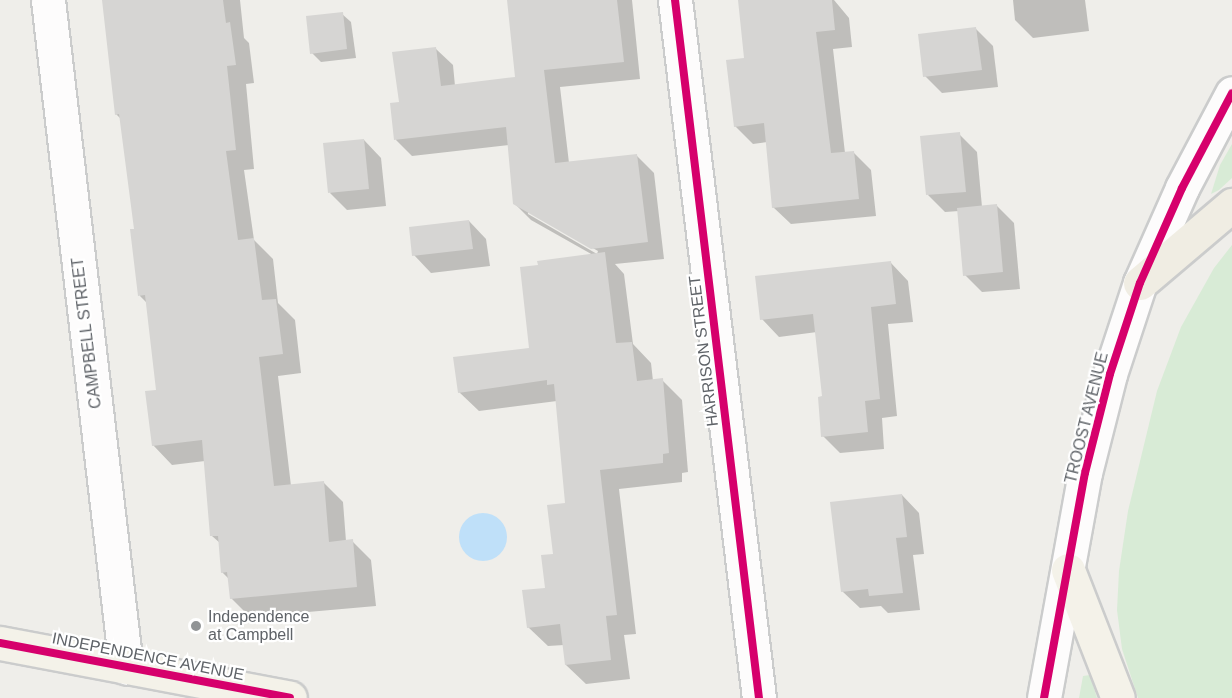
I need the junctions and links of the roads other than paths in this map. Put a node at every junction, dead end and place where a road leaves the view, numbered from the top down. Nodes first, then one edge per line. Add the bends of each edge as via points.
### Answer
1 (48, 0) edge
2 (675, 0) edge
3 (1232, 93) edge
4 (1232, 205) edge
5 (1140, 283) junction
6 (1068, 570) junction
7 (0, 643) edge
8 (126, 667) junction
9 (290, 698) edge
10 (759, 698) edge
11 (1044, 698) edge
12 (1118, 698) edge

1 - 8 street, CAMPBELL STREET
2 - 10 street, HARRISON STREET
3 - 5 street, TROOST AVENUE via 1182,189
4 - 5 highway
5 - 6 street, TROOST AVENUE via 1087,462
6 - 11 street, TROOST AVENUE
6 - 12 main road
7 - 8 main road, INDEPENDENCE AVENUE
8 - 9 main road, INDEPENDENCE AVENUE

